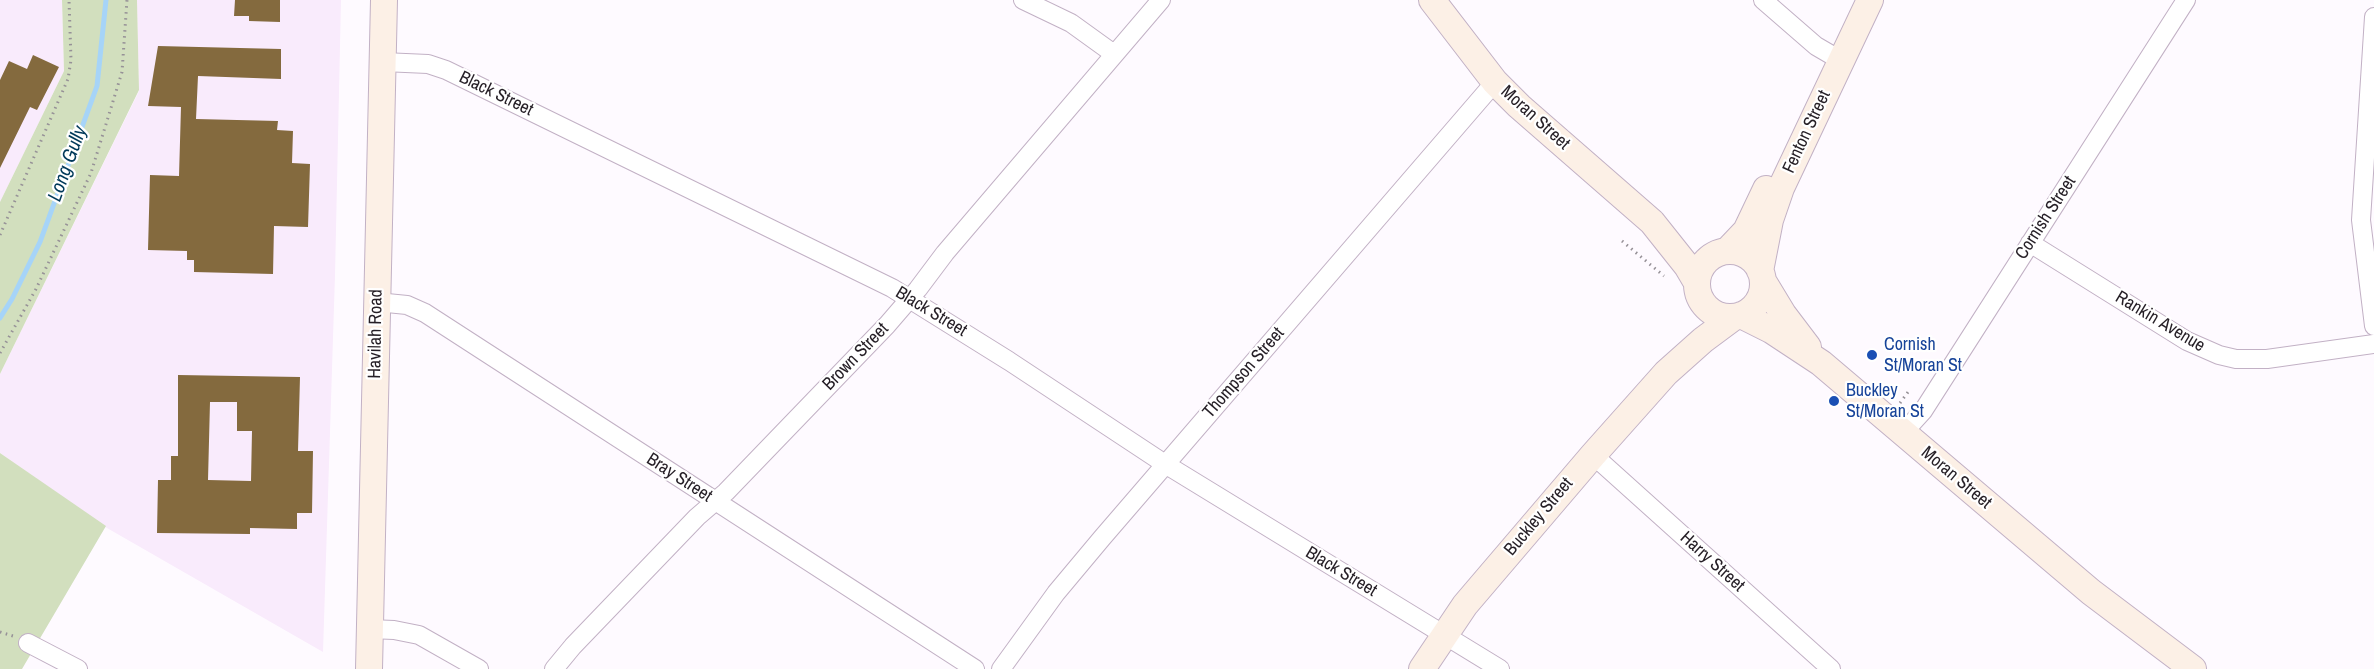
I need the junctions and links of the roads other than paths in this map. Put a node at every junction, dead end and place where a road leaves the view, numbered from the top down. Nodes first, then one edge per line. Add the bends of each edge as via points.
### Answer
1 (384, 0) edge
2 (1023, 0) edge
3 (1161, 0) edge
4 (1432, 0) edge
5 (1762, 0) edge
6 (1857, 0) edge
7 (1870, 0) edge
8 (2186, 0) edge
9 (2374, 17) edge
10 (1114, 54) junction
11 (1835, 58) junction
12 (383, 62) junction
13 (1495, 82) junction
14 (1652, 222) junction
15 (2030, 243) junction
16 (2369, 244) edge
17 (1722, 253) junction
18 (1762, 276) junction
19 (1699, 291) junction
20 (910, 298) junction
21 (377, 302) junction
22 (1738, 316) junction
23 (2374, 326) edge
24 (2374, 344) edge
25 (1821, 363) junction
26 (1666, 373) junction
27 (1903, 433) junction
28 (1593, 455) junction
29 (1164, 464) junction
30 (715, 501) junction
31 (2091, 592) junction
32 (370, 629) junction
33 (1444, 634) junction
34 (28, 643) dead end
35 (78, 669) edge
36 (369, 669) edge
37 (479, 669) edge
38 (554, 669) edge
39 (975, 669) edge
40 (1001, 669) edge
41 (1422, 669) edge
42 (1500, 669) edge
43 (1832, 669) edge
44 (2169, 669) edge
45 (2193, 669) edge

1 - 12 street, Havilah Road
2 - 10 street via 1071,23
3 - 10 street, Brown Street
4 - 13 street, Moran Street
5 - 11 street
6 - 11 street, Fenton Street
7 - 11 street, Fenton Street
8 - 15 street, Cornish Street
9 - 16 street via 2361,219
10 - 20 street, Brown Street
11 - 17 street, Fenton Street via 1783,150 1746,231
11 - 18 street, Fenton Street via 1770,220
12 - 20 street, Black Street via 428,64 446,70
12 - 21 street, Havilah Road
13 - 14 street, Moran Street
13 - 29 street, Thompson Street
14 - 17 street, Moran Street via 1677,237
14 - 19 street, Moran Street via 1687,266
15 - 24 street, Rankin Avenue via 2187,342 2219,355 2267,359
15 - 27 street, Cornish Street via 1923,411
16 - 23 street
17 - 18 street via 1747,256
17 - 19 street via 1703,266
18 - 22 street via 1758,302
18 - 25 street, Moran Street via 1783,314
19 - 22 street via 1714,314
19 - 26 street, Buckley Street via 1688,335
20 - 29 street, Black Street
20 - 30 street, Brown Street
21 - 30 street, Bray Street via 406,305 425,313
21 - 32 street, Havilah Road
22 - 25 street, Moran Street via 1771,330
22 - 26 street, Buckley Street via 1702,340
25 - 27 street, Moran Street
26 - 28 street, Buckley Street
27 - 31 street, Moran Street
28 - 33 street, Buckley Street via 1464,605
28 - 43 street, Harry Street
29 - 33 street, Black Street
29 - 40 street, Thompson Street via 1056,593
30 - 38 street, Brown Street
30 - 39 street, Bray Street
31 - 44 street, Moran Street
31 - 45 street, Moran Street
32 - 36 street, Havilah Road
32 - 37 street via 418,635
33 - 41 street, Buckley Street
33 - 42 street, Black Street
34 - 35 street

